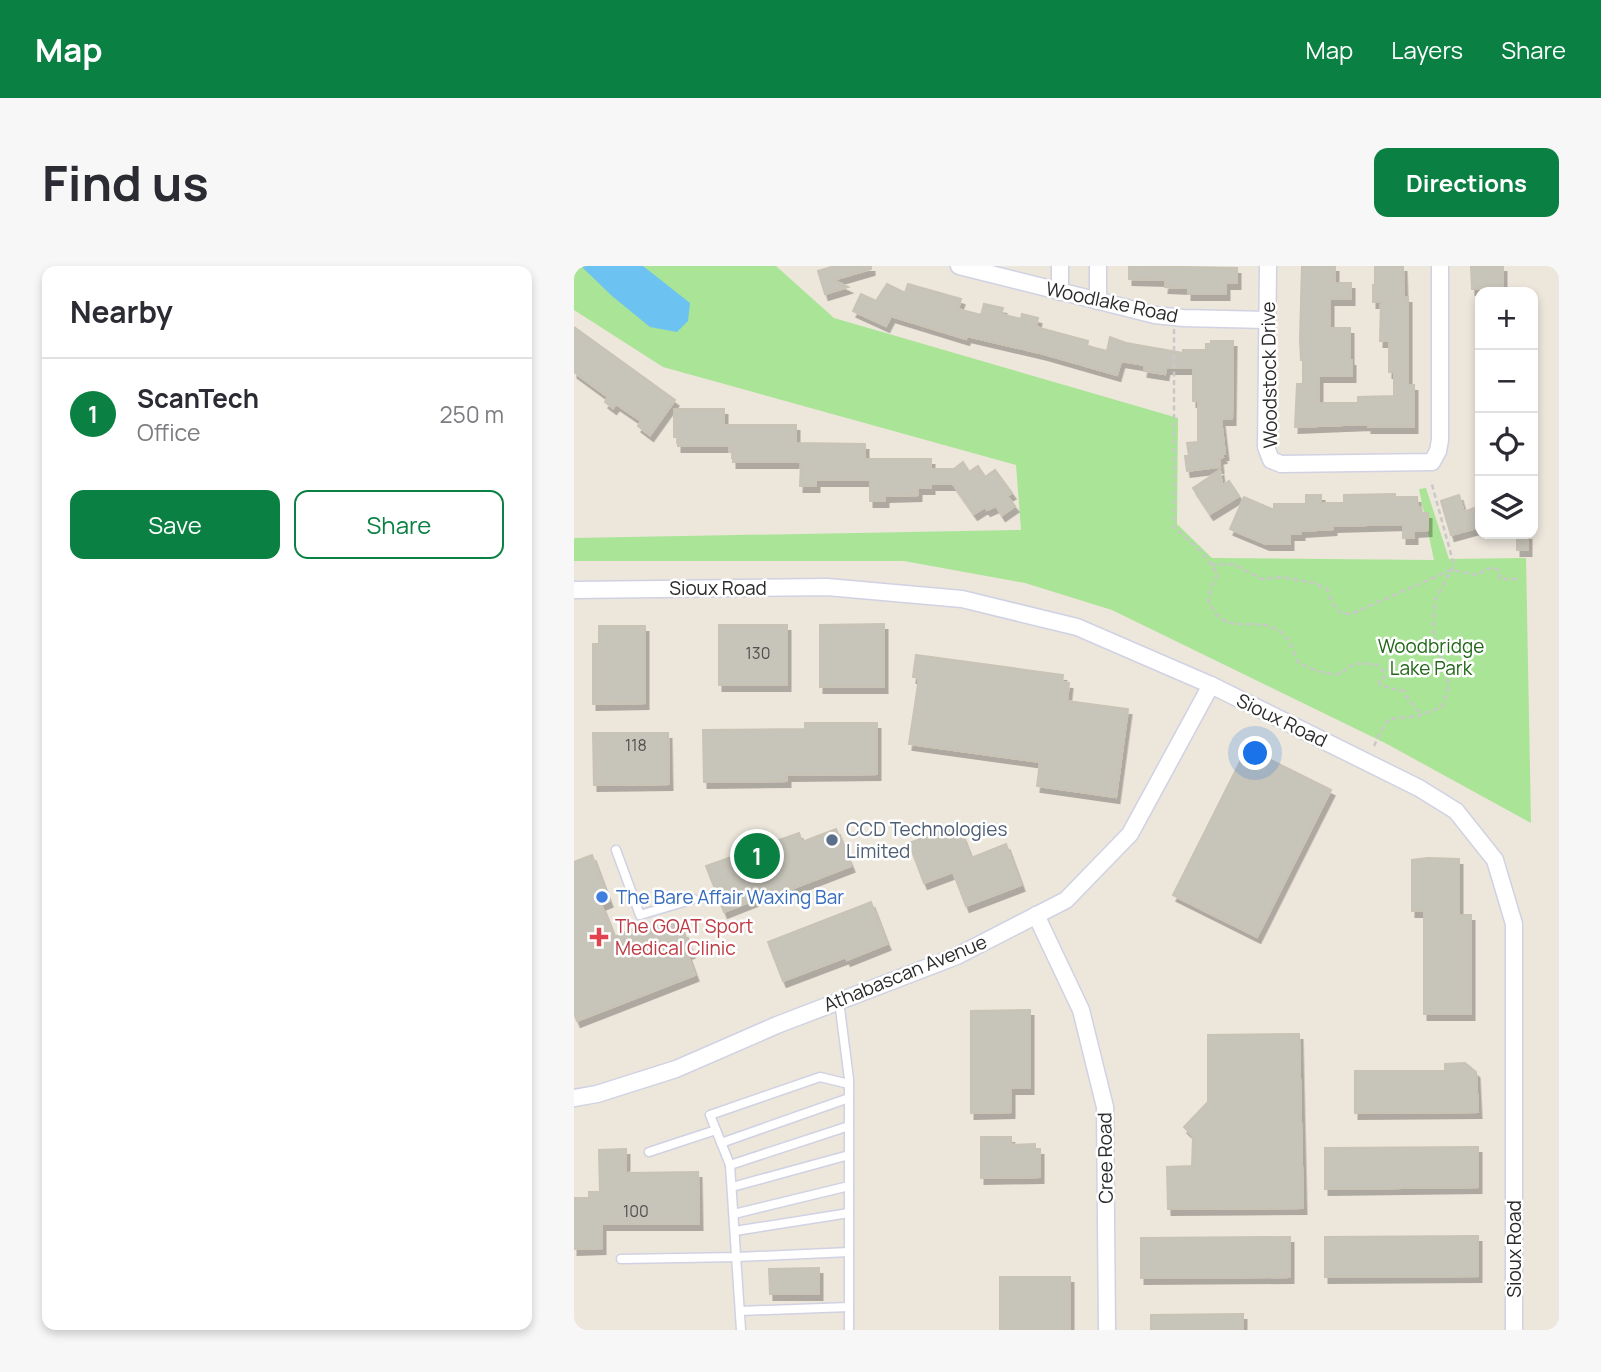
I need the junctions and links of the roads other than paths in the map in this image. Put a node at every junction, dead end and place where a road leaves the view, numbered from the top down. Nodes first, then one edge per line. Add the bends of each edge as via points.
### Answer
1 (959, 266) edge
2 (1060, 266) edge
3 (1098, 266) edge
4 (1268, 266) edge
5 (1440, 266) edge
6 (1060, 292) junction
7 (1098, 301) junction
8 (1267, 320) junction
9 (574, 590) edge
10 (1211, 685) junction
11 (616, 850) dead end
12 (694, 899) dead end
13 (1036, 915) junction
14 (839, 1001) junction
15 (849, 1084) junction
16 (574, 1098) edge
17 (849, 1098) junction
18 (849, 1126) junction
19 (716, 1130) junction
20 (721, 1143) junction
21 (649, 1152) dead end
22 (849, 1155) junction
23 (730, 1165) junction
24 (849, 1186) junction
25 (732, 1187) junction
26 (849, 1213) junction
27 (733, 1214) junction
28 (735, 1231) junction
29 (849, 1252) junction
30 (737, 1257) junction
31 (621, 1259) dead end
32 (849, 1307) junction
33 (740, 1311) junction
34 (741, 1330) edge
35 (849, 1330) edge
36 (1107, 1330) edge
37 (1514, 1330) edge

1 - 6 street, Woodlake Road
2 - 6 street
3 - 7 street
4 - 8 street, Woodstock Drive
5 - 8 street, Woodstock Drive via 1440,440 1432,462 1282,464 1271,460 1266,447
6 - 7 street, Woodlake Road
7 - 8 street, Woodlake Road via 1155,315
9 - 10 street, Sioux Road via 827,587 962,599 1077,627
10 - 13 street, Athabascan Avenue via 1130,834 1066,900
10 - 37 street, Sioux Road via 1419,788 1456,811 1495,860 1514,924
11 - 12 lane via 640,915
13 - 14 street, Athabascan Avenue via 957,956
13 - 36 street, Cree Road via 1082,1010 1105,1107
14 - 15 lane
14 - 16 street, Athabascan Avenue via 676,1069
15 - 17 lane
15 - 19 lane via 821,1077 710,1115
17 - 18 lane
17 - 20 lane
18 - 22 lane
18 - 23 lane
19 - 20 lane
19 - 21 lane
20 - 23 lane
22 - 24 lane
22 - 25 lane
23 - 25 lane
24 - 26 lane
24 - 27 lane
25 - 27 lane
26 - 28 lane
26 - 29 lane
27 - 28 lane
28 - 30 lane
29 - 30 lane
29 - 32 lane
30 - 31 lane
30 - 33 lane
32 - 33 lane
32 - 35 lane
33 - 34 lane

